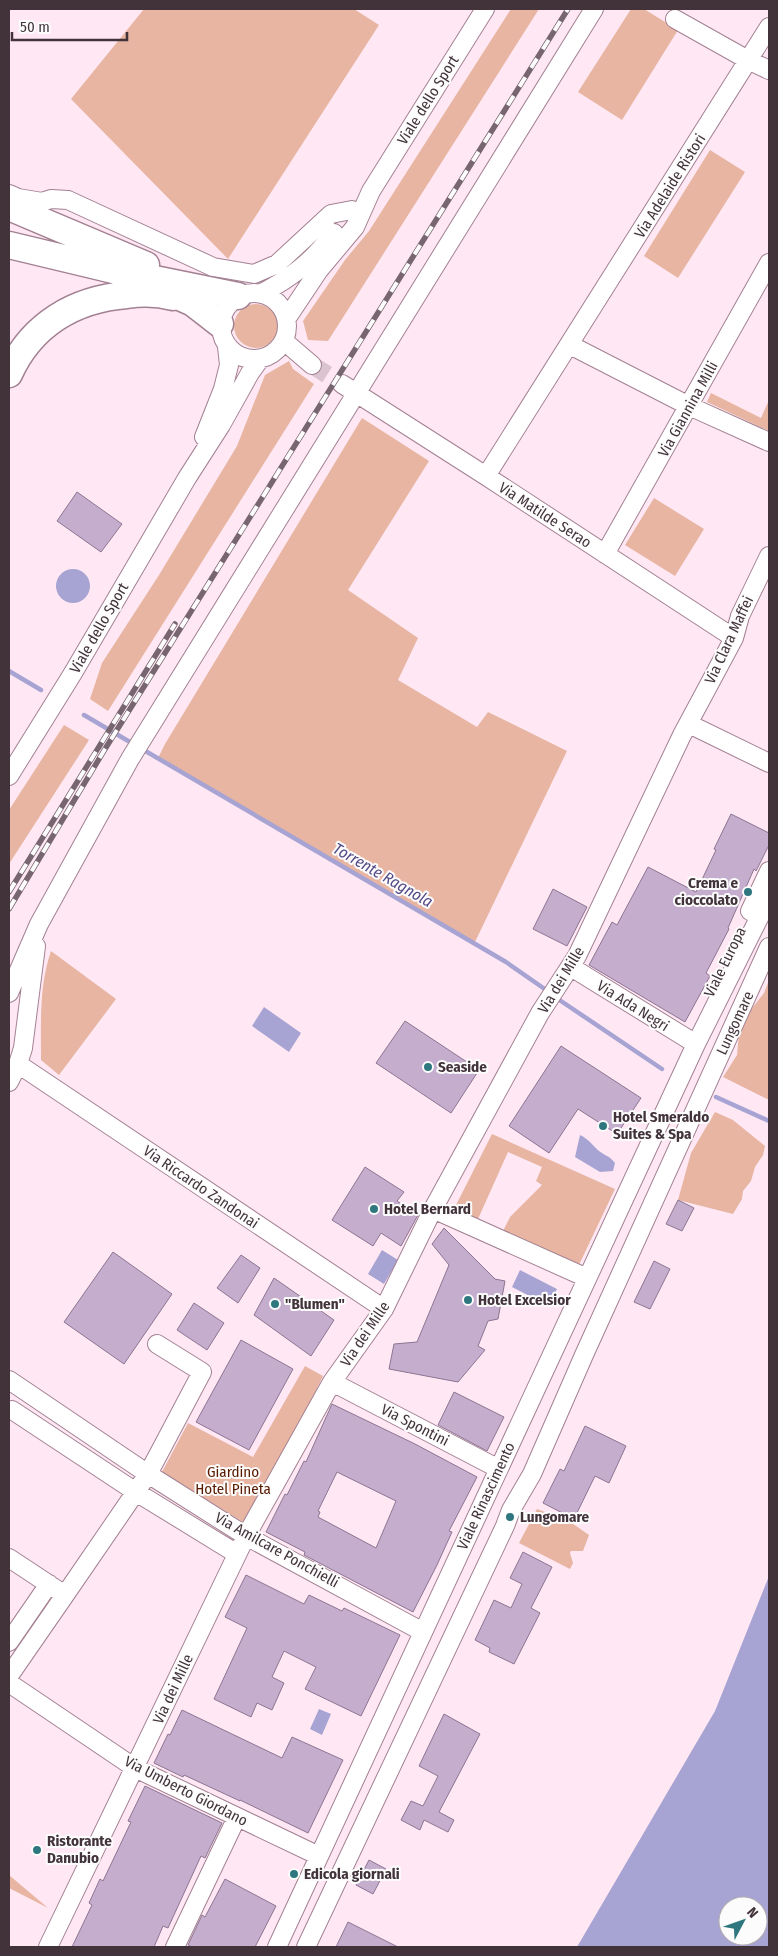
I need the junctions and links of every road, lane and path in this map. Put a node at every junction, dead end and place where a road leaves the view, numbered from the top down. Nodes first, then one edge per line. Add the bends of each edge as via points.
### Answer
1 (485, 9) edge
2 (594, 9) edge
3 (675, 19) dead end
4 (769, 26) edge
5 (748, 60) junction
6 (769, 70) edge
7 (371, 191) junction
8 (9, 194) edge
9 (9, 207) edge
10 (352, 210) junction
11 (9, 245) edge
12 (769, 263) edge
13 (196, 295) junction
14 (250, 295) junction
15 (286, 318) junction
16 (224, 336) junction
17 (284, 341) junction
18 (570, 345) junction
19 (260, 359) junction
20 (312, 365) tunnel mouth
21 (9, 374) edge
22 (349, 389) junction
23 (689, 406) junction
24 (769, 442) edge
25 (486, 476) junction
26 (187, 478) junction
27 (605, 554) junction
28 (769, 556) edge
29 (734, 638) junction
30 (689, 724) junction
31 (769, 763) edge
32 (9, 776) edge
33 (769, 871) edge
34 (769, 898) edge
35 (39, 924) junction
36 (769, 947) edge
37 (568, 973) junction
38 (9, 993) edge
39 (694, 1026) dead end
40 (696, 1044) junction
41 (18, 1064) junction
42 (9, 1082) edge
43 (433, 1209) junction
44 (587, 1278) junction
45 (384, 1309) junction
46 (157, 1344) dead end
47 (9, 1380) edge
48 (332, 1382) junction
49 (26, 1392) junction
50 (10, 1410) edge
51 (499, 1469) junction
52 (148, 1474) junction
53 (136, 1492) junction
54 (246, 1536) junction
55 (237, 1554) junction
56 (9, 1558) edge
57 (49, 1584) junction
58 (65, 1595) junction
59 (423, 1632) junction
60 (9, 1642) edge
61 (9, 1676) edge
62 (9, 1683) edge
63 (134, 1768) junction
64 (237, 1817) junction
65 (319, 1856) junction
66 (48, 1947) edge
67 (175, 1947) edge
68 (277, 1947) edge
69 (306, 1947) edge

1 - 7 street, Viale dello Sport
2 - 22 street
3 - 5 street
4 - 5 street, Via Adelaide Ristori
5 - 6 street
5 - 18 street, Via Adelaide Ristori
7 - 10 street, Viale dello Sport
7 - 15 street, Viale dello Sport via 355,227 318,270
8 - 10 street via 42,202 68,200 213,266 254,274 277,264 331,214
9 - 13 highway
10 - 14 street, Viale dello Sport via 309,261 287,280
11 - 13 highway via 130,274
12 - 23 street, Via Giannina Milli
13 - 14 highway
13 - 16 highway
13 - 21 highway via 108,296 79,305 62,313 27,342
14 - 15 street via 270,297 280,305
14 - 16 street via 224,310
15 - 17 street
16 - 19 street via 241,357
16 - 26 street, Viale dello Sport via 229,365
17 - 19 street via 273,354
17 - 20 street
18 - 23 street
18 - 25 street, Via Adelaide Ristori
19 - 26 street, Viale dello Sport
22 - 25 street, Via Matilde Serao
22 - 35 street via 130,759
23 - 24 street
23 - 27 street, Via Giannina Milli
25 - 27 street, Via Matilde Serao
26 - 32 street, Viale dello Sport
27 - 29 street, Via Matilde Serao
28 - 29 street, Via Clara Maffei via 740,616
29 - 30 street, Via Clara Maffei
30 - 31 street
30 - 37 street, Via dei Mille
33 - 39 street, Viale Europa
34 - 40 street, Viale Europa
35 - 38 street
35 - 41 street via 23,1048
36 - 69 street, Lungomare via 532,1474 510,1510
37 - 40 street, Via Ada Negri
37 - 43 street, Via dei Mille via 540,1013
40 - 44 street, Viale Rinascimento
41 - 42 street
41 - 45 street, Via Riccardo Zandonai
43 - 44 street
43 - 45 street, Via dei Mille
44 - 51 street, Viale Rinascimento
45 - 48 street, Via dei Mille
46 - 52 street via 202,1372
47 - 49 street, Via Amilcare Ponchielli
48 - 51 street, Via Spontini
48 - 54 street, Via dei Mille
49 - 50 street
49 - 52 street, Via Amilcare Ponchielli
50 - 53 street, Via Amilcare Ponchielli
51 - 59 street, Viale Rinascimento
52 - 53 street
52 - 54 street, Via Amilcare Ponchielli
53 - 55 street, Via Amilcare Ponchielli
53 - 58 street
54 - 55 street, Via dei Mille
54 - 59 street, Via Amilcare Ponchielli
55 - 63 street, Via dei Mille
56 - 57 street
57 - 58 street
57 - 60 street
58 - 61 street
59 - 65 street, Viale Rinascimento
62 - 63 street, Via Umberto Giordano
63 - 64 street, Via Umberto Giordano
63 - 66 street, Via dei Mille
64 - 65 street, Via Umberto Giordano
64 - 67 street
65 - 68 street, Viale Rinascimento

